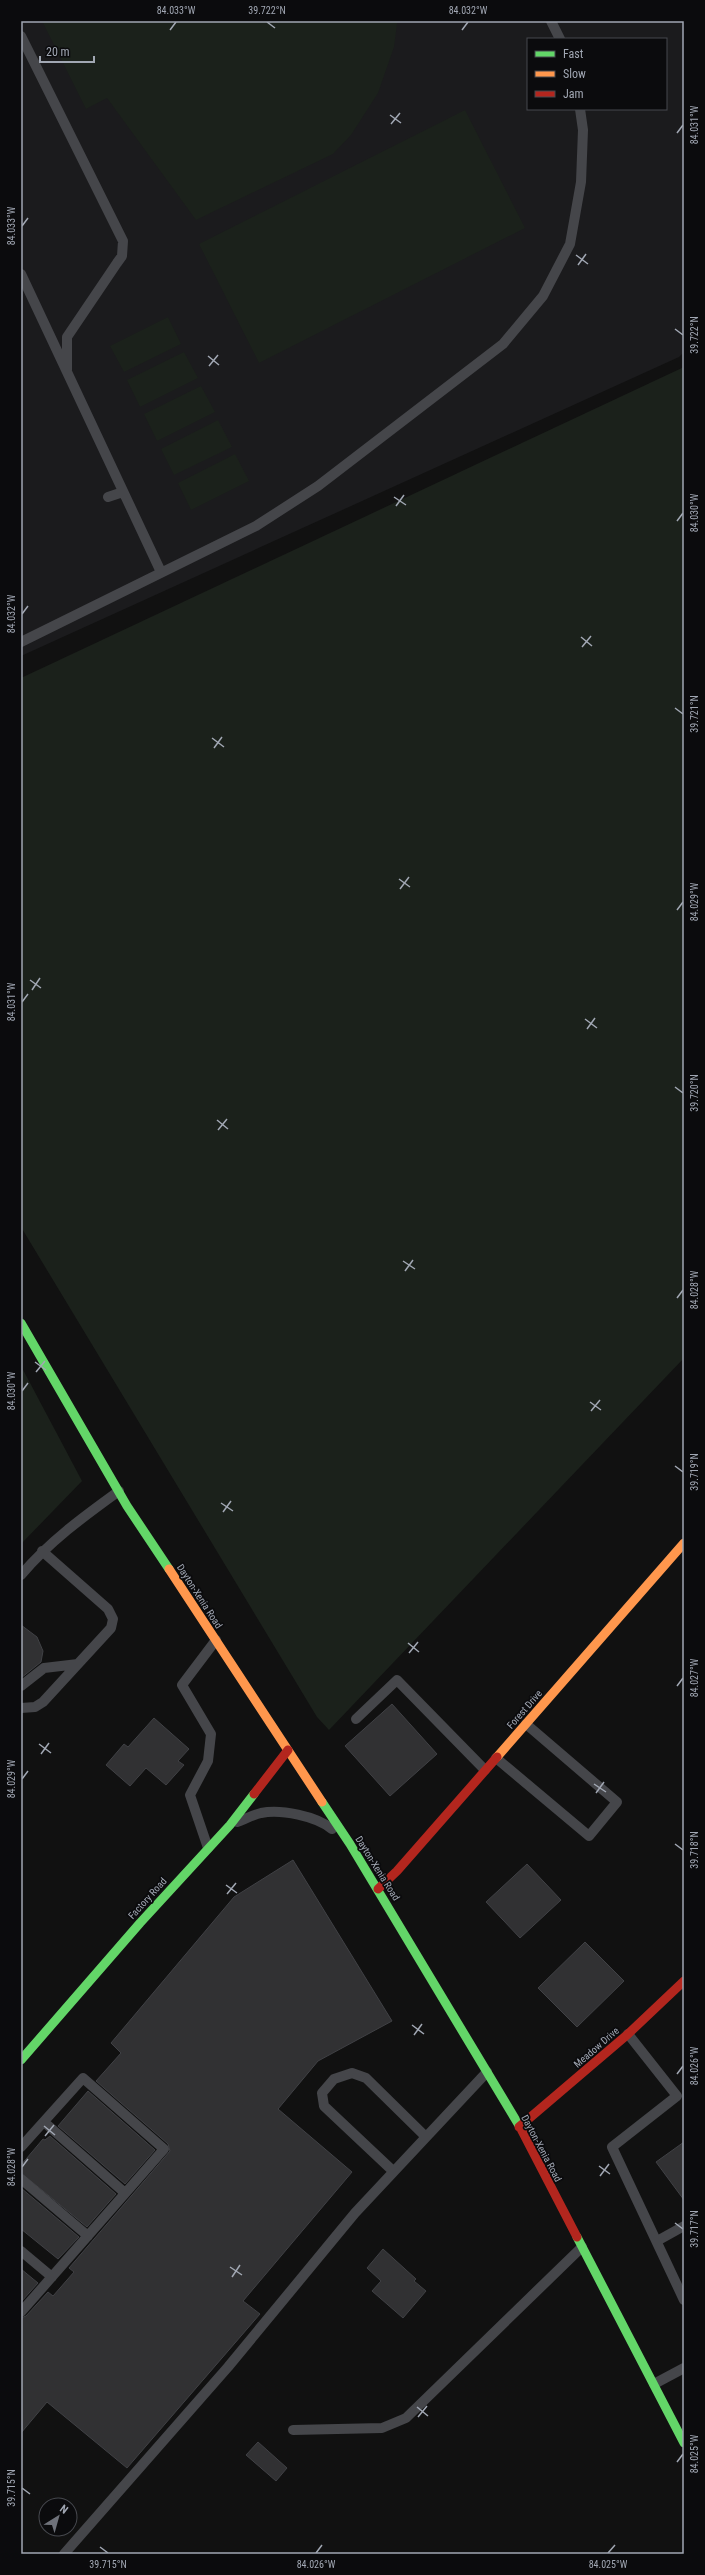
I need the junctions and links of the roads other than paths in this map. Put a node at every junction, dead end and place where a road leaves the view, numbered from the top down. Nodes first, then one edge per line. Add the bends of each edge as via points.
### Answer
1 (551, 21) edge
2 (21, 36) edge
3 (560, 38) edge
4 (580, 110) edge
5 (21, 274) edge
6 (67, 370) junction
7 (123, 492) junction
8 (108, 497) dead end
9 (161, 572) junction
10 (21, 642) edge
11 (21, 1323) edge
12 (119, 1491) junction
13 (684, 1543) edge
14 (42, 1551) junction
15 (21, 1575) edge
16 (216, 1640) junction
17 (78, 1664) junction
18 (21, 1686) edge
19 (21, 1708) edge
20 (356, 1718) dead end
21 (526, 1724) junction
22 (288, 1750) junction
23 (496, 1758) junction
24 (485, 1770) junction
25 (230, 1825) junction
26 (350, 1844) junction
27 (208, 1848) junction
28 (378, 1889) junction
29 (684, 1981) edge
30 (628, 2034) junction
31 (21, 2060) edge
32 (487, 2072) junction
33 (44, 2122) junction
34 (519, 2127) junction
35 (426, 2136) junction
36 (21, 2147) edge
37 (394, 2171) junction
38 (21, 2179) edge
39 (125, 2194) junction
40 (684, 2226) edge
41 (88, 2236) junction
42 (657, 2241) junction
43 (582, 2247) junction
44 (21, 2251) edge
45 (52, 2278) junction
46 (684, 2300) edge
47 (21, 2312) edge
48 (684, 2368) edge
49 (654, 2384) junction
50 (293, 2430) dead end
51 (684, 2443) edge
52 (64, 2554) edge

1 - 3 lane
2 - 6 lane via 124,241 122,256 68,337
4 - 9 lane via 581,182 570,244 543,296 503,344 318,486 256,526
5 - 6 lane
6 - 7 lane
7 - 8 lane
7 - 9 lane
9 - 10 lane
11 - 12 main road, Dayton-Xenia Road
12 - 14 lane via 62,1532
12 - 16 main road, Dayton-Xenia Road
13 - 21 main road, Forest Drive
14 - 15 lane
14 - 17 lane via 108,1609 113,1619 111,1628
16 - 22 main road, Dayton-Xenia Road
16 - 27 lane via 182,1685 211,1734 208,1761 190,1795
17 - 18 lane via 44,1668
17 - 19 lane via 44,1702 35,1707
20 - 24 lane via 397,1680
21 - 23 main road, Forest Drive
21 - 23 lane via 617,1802 589,1836
22 - 25 main road, Factory Road
22 - 26 main road, Dayton-Xenia Road
23 - 24 main road, Forest Drive
24 - 28 main road, Forest Drive via 397,1871
25 - 26 lane via 261,1813 293,1814 322,1821
25 - 27 main road, Factory Road
26 - 28 main road, Dayton-Xenia Road
27 - 31 main road, Factory Road
28 - 32 main road, Dayton-Xenia Road
29 - 30 main road, Meadow Drive
30 - 34 main road, Meadow Drive
30 - 42 lane via 677,2096 612,2147
32 - 34 main road, Dayton-Xenia Road
32 - 35 lane
33 - 36 lane
33 - 39 lane
33 - 39 lane via 83,2078 164,2149
34 - 43 main road, Dayton-Xenia Road
35 - 37 lane
35 - 37 lane via 366,2078 352,2073 334,2079 322,2093 324,2106
37 - 52 lane via 355,2213 228,2367
38 - 41 lane
39 - 41 lane
40 - 42 lane
41 - 45 lane
42 - 46 lane
43 - 49 main road, Dayton-Xenia Road
43 - 50 lane via 406,2418 382,2428
44 - 45 lane
45 - 47 lane
48 - 49 lane
49 - 51 main road, Dayton-Xenia Road

